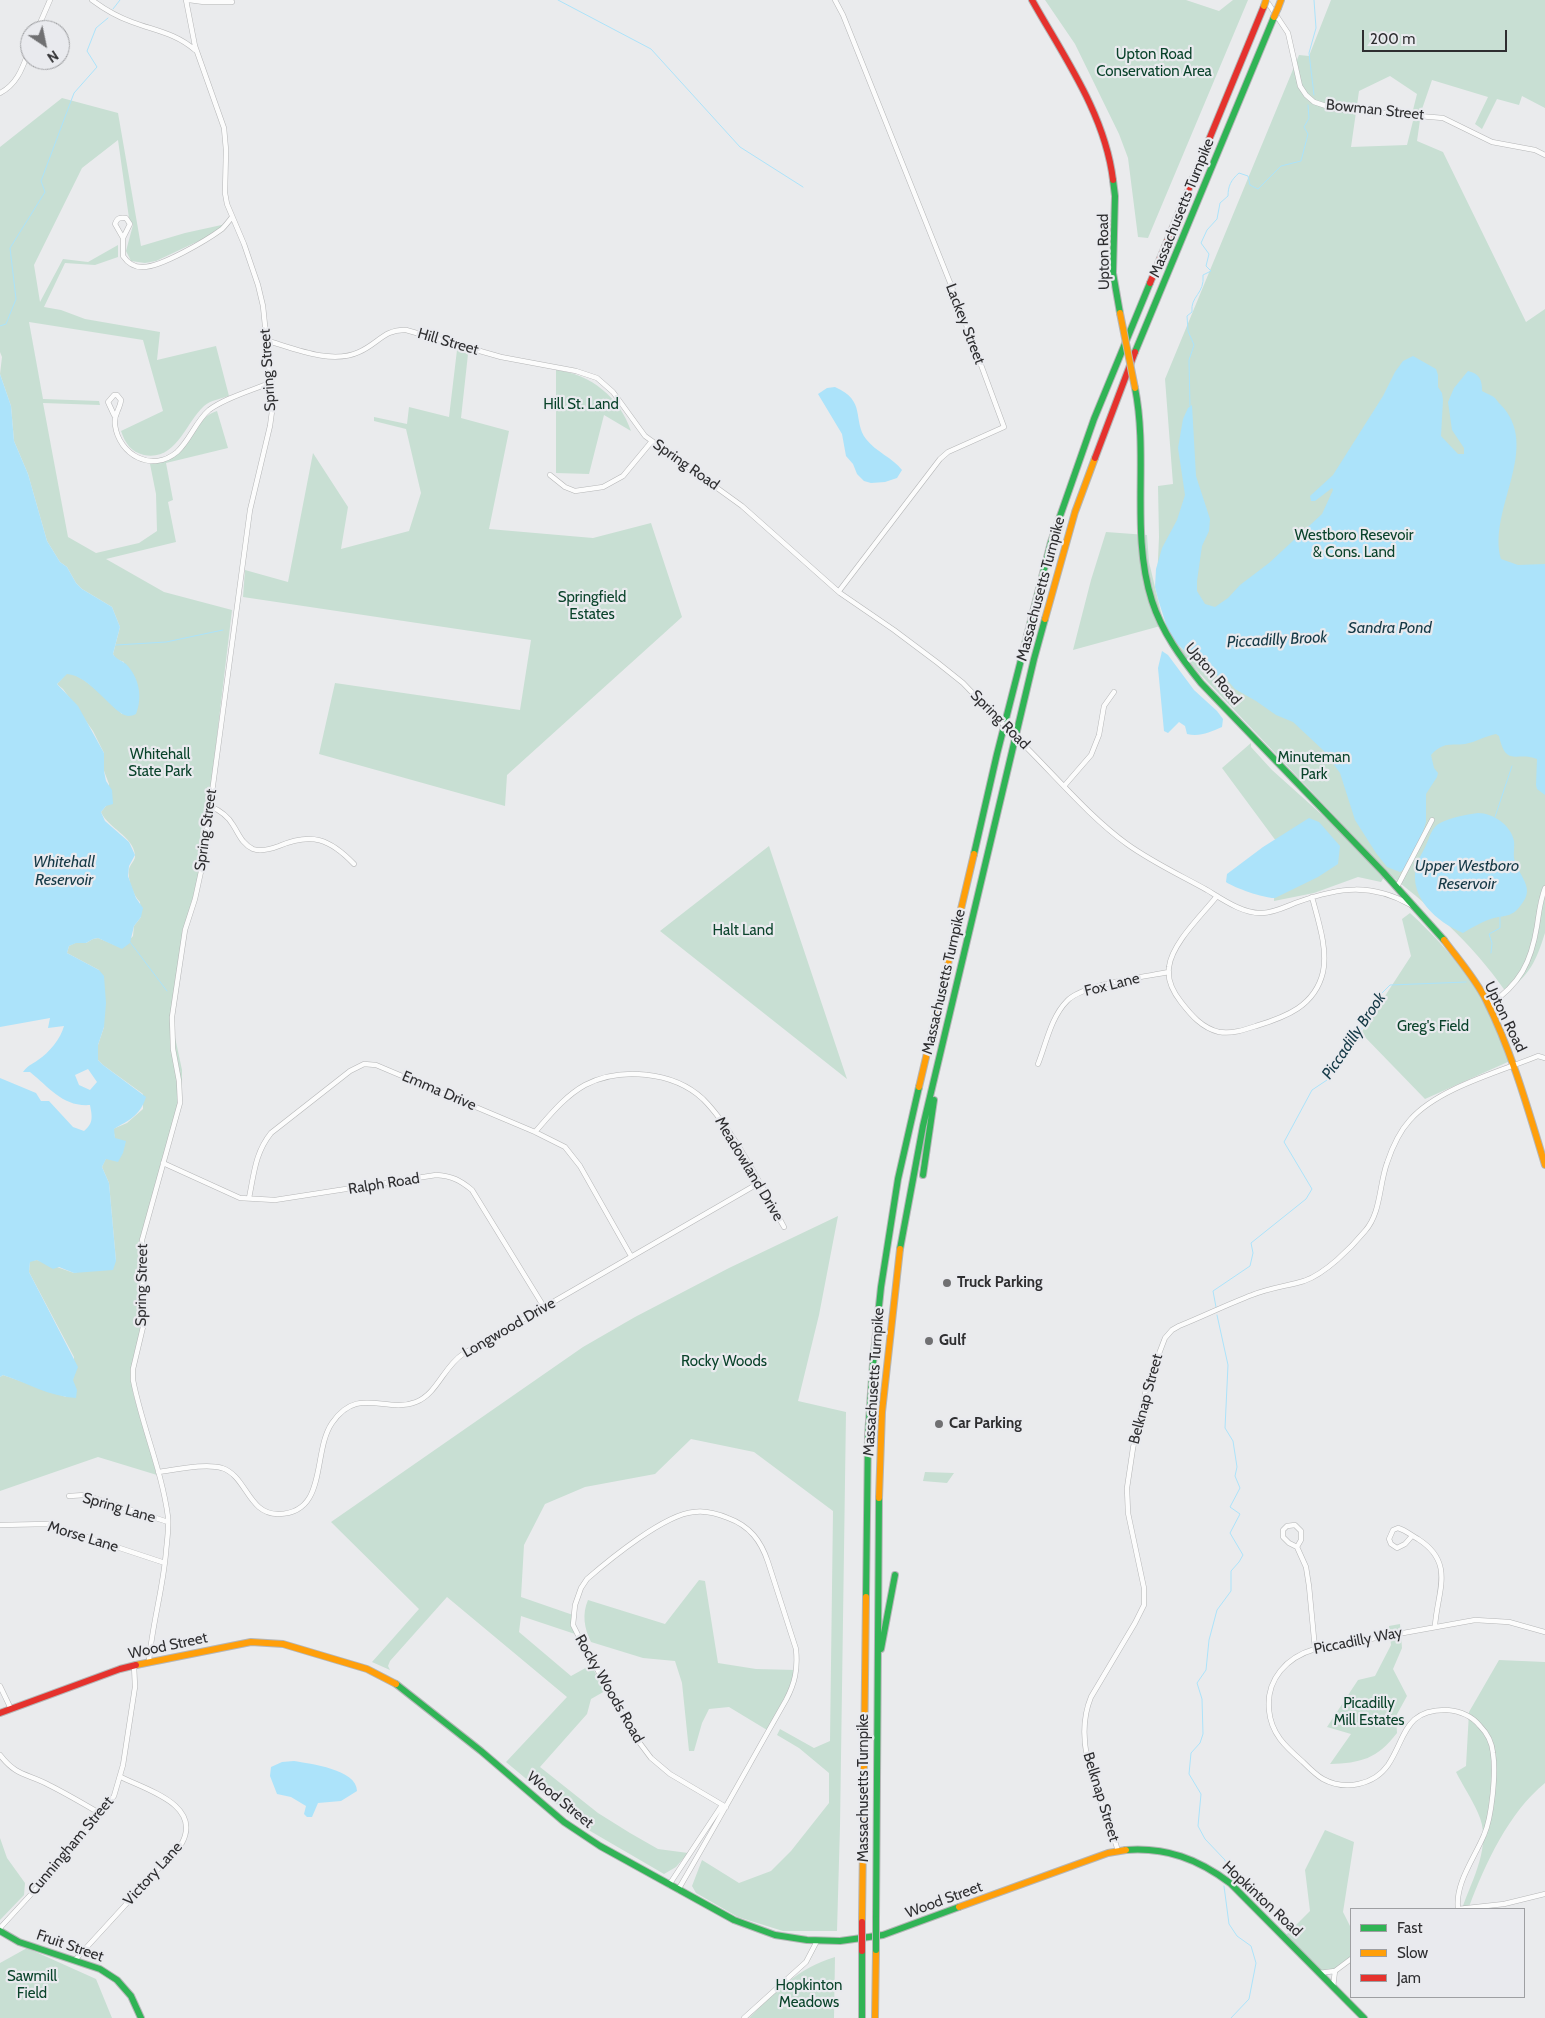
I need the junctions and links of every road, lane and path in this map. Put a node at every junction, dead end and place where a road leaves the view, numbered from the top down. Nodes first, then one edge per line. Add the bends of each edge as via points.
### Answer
1 (50, 0) edge
2 (92, 0) edge
3 (188, 0) edge
4 (835, 0) edge
5 (1032, 0) edge
6 (1281, 0) edge
7 (232, 2) dead end
8 (1266, 2) edge
9 (41, 20) edge
10 (196, 51) junction
11 (20, 70) edge
12 (0, 93) edge
13 (1545, 155) edge
14 (232, 217) junction
15 (123, 238) junction
16 (265, 340) junction
17 (272, 382) junction
18 (623, 407) joint
19 (114, 416) dead end
20 (652, 441) junction
21 (550, 475) dead end
22 (839, 591) junction
23 (1114, 692) dead end
24 (1065, 785) junction
25 (210, 806) junction
26 (1432, 820) dead end
27 (354, 864) dead end
28 (1397, 887) junction
29 (1545, 888) edge
30 (1217, 896) junction
31 (1312, 897) junction
32 (1416, 908) junction
33 (1169, 972) junction
34 (1489, 1005) junction
35 (1545, 1058) edge
36 (938, 1061) junction
37 (1038, 1064) dead end
38 (1515, 1066) junction
39 (536, 1132) junction
40 (163, 1163) junction
41 (1545, 1165) edge
42 (923, 1175) dead end
43 (759, 1183) junction
44 (249, 1198) junction
45 (784, 1227) dead end
46 (631, 1256) junction
47 (544, 1307) junction
48 (158, 1472) junction
49 (69, 1496) dead end
50 (168, 1522) junction
51 (0, 1525) edge
52 (1412, 1536) junction
53 (1297, 1547) junction
54 (165, 1563) junction
55 (895, 1575) dead end
56 (1435, 1626) junction
57 (1545, 1632) edge
58 (1314, 1649) junction
59 (150, 1662) junction
60 (134, 1666) junction
61 (878, 1666) junction
62 (0, 1686) edge
63 (11, 1709) junction
64 (0, 1713) edge
65 (0, 1755) edge
66 (121, 1777) junction
67 (724, 1806) junction
68 (101, 1814) junction
69 (1118, 1851) junction
70 (669, 1885) junction
71 (678, 1890) junction
72 (1545, 1894) edge
73 (1458, 1908) edge
74 (1467, 1908) edge
75 (0, 1929) edge
76 (817, 1941) junction
77 (75, 1960) junction
78 (1350, 1960) edge
79 (1335, 1971) junction
80 (1318, 1973) junction
81 (1333, 1988) junction
82 (141, 2018) edge
83 (744, 2018) edge
84 (862, 2018) edge
85 (875, 2018) edge
86 (1364, 2018) edge

1 - 9 street
2 - 10 street via 124,19 176,36
3 - 7 street
3 - 10 street, Spring Street
4 - 22 street, Lackey Street via 957,300 1004,427 948,452 940,459
5 - 28 main road, Upton Road, bridge via 1094,112 1106,143 1115,191 1113,273 1136,388 1143,568 1150,600 1180,659
6 - 36 main road, Massachusetts Turnpike, bridge via 1127,372 1073,519 1034,660
8 - 13 street, Bowman Street via 1288,33 1300,86 1314,102 1334,109 1443,118 1492,142
8 - 84 main road, Massachusetts Turnpike, bridge via 1105,393 1058,522 995,764 900,1170 881,1287 868,1431
10 - 14 street, Spring Street via 224,128 224,194
11 - 12 street via 16,80
14 - 15 street via 222,228 178,255 143,268 133,266 125,259
14 - 16 street, Spring Street via 258,285
15 - 15 street via 130,224 122,217 115,224
16 - 17 street, Spring Street
16 - 18 street, Hill Street via 337,356 359,352 396,329 406,330 501,356 586,374 606,384
17 - 19 street via 220,403 203,417 178,451 168,458 152,462 129,454 121,443
17 - 25 street, Spring Street via 272,415 250,510
18 - 20 street, Spring Road via 637,428
20 - 21 street via 623,476 604,486 576,491
20 - 22 street, Spring Road via 742,506
22 - 24 street, Spring Road, bridge via 963,683
23 - 24 street via 1104,706 1094,750
24 - 30 street, Spring Road via 1127,844
25 - 27 street via 227,817 245,844 254,850 265,850 296,840 317,839 337,848
25 - 40 street, Spring Street via 200,878 187,920 176,987 172,1027 180,1103
26 - 28 street
28 - 32 main road, Upton Road
29 - 34 street via 1526,967 1509,991
30 - 31 street, Spring Road via 1262,914
30 - 33 street via 1177,947
31 - 32 street, Spring Road via 1345,889 1367,889 1388,894
31 - 33 street via 1323,950 1323,972 1315,992 1291,1014 1240,1031 1218,1032 1199,1022 1184,1006 1172,988
32 - 34 main road, Upton Road via 1455,953
33 - 37 street, Fox Lane via 1091,988 1067,1000 1060,1009
34 - 38 main road, Upton Road
35 - 38 street, Belknap Street via 1538,1056
36 - 42 main road
36 - 61 main road, Massachusetts Turnpike via 902,1232 892,1306 880,1467
38 - 41 main road, Upton Road
38 - 69 street, Belknap Street via 1436,1098 1408,1121 1387,1164 1371,1224 1323,1271 1302,1281 1253,1294 1179,1326 1165,1338 1147,1385 1132,1448 1127,1488 1128,1513 1144,1588 1144,1605 1087,1708 1086,1759
39 - 43 street, Meadowland Drive via 557,1107 585,1085 604,1077 627,1074 659,1077 686,1086 702,1098 734,1140
39 - 44 street, Emma Drive via 376,1064 364,1064 350,1071 270,1133 261,1145
39 - 46 street, Emma Drive via 565,1147 580,1166
40 - 44 street, Ralph Road via 240,1198
40 - 48 street, Spring Street via 142,1240 144,1327 133,1369 133,1380
43 - 45 street, Meadowland Drive
43 - 46 street, Longwood Drive
44 - 47 street, Ralph Road via 275,1200 436,1175 450,1176 472,1190
46 - 47 street, Longwood Drive
47 - 48 street, Longwood Drive via 454,1360 419,1401 405,1405 365,1402 342,1412 326,1436 311,1496 298,1509 278,1514 264,1510 252,1502 233,1475 221,1468 210,1466
48 - 50 street, Spring Street
49 - 50 street, Spring Lane via 84,1495
50 - 54 street, Spring Street
51 - 54 street, Morse Lane via 47,1524
52 - 52 street via 1397,1548 1389,1539 1393,1530 1398,1528
52 - 56 street via 1426,1545 1441,1566 1443,1583
53 - 53 street via 1283,1537 1286,1526 1295,1525 1301,1531
53 - 58 street via 1306,1568
54 - 59 street, Spring Street
55 - 61 main road
56 - 57 street, Piccadilly Way via 1459,1621 1494,1620
56 - 58 street, Piccadilly Way
58 - 73 street, Piccadilly Way via 1292,1658 1280,1671 1269,1696 1269,1708 1270,1722 1280,1741 1323,1779 1350,1785 1375,1777 1388,1764 1408,1726 1431,1711 1463,1713 1480,1725 1487,1735 1494,1754 1489,1821 1458,1891
59 - 60 main road, Wood Street
59 - 70 main road, Wood Street via 262,1642 304,1649 377,1673 422,1703 570,1827
60 - 63 main road, Wood Street
60 - 66 street, Cunningham Street
61 - 85 main road, Massachusetts Turnpike, bridge
62 - 63 street
63 - 64 main road, Wood Street
65 - 68 street via 16,1771
66 - 68 street, Cunningham Street via 114,1796
66 - 77 street, Victory Lane via 179,1808 187,1831 182,1843
67 - 67 street, Rocky Woods Road via 789,1694 798,1664 764,1549 755,1535 733,1520 695,1511 660,1524 587,1579 575,1605 573,1625 645,1751 670,1774
67 - 70 street, Rocky Woods Road
67 - 71 street, Rocky Woods Road
68 - 75 street, Cunningham Street
69 - 76 main road, Wood Street via 883,1935
69 - 80 main road, Hopkinton Road via 1159,1850 1184,1855 1203,1864 1238,1890
70 - 71 main road, Wood Street
71 - 76 main road, Wood Street via 754,1928
72 - 74 street via 1504,1904
75 - 77 main road, Fruit Street via 30,1945
76 - 83 street via 806,1962
77 - 82 main road, Fruit Street via 104,1970 119,1981 134,2001
78 - 79 street
79 - 80 street
79 - 81 street
80 - 81 main road, Hopkinton Road
81 - 86 main road, Hopkinton Road

